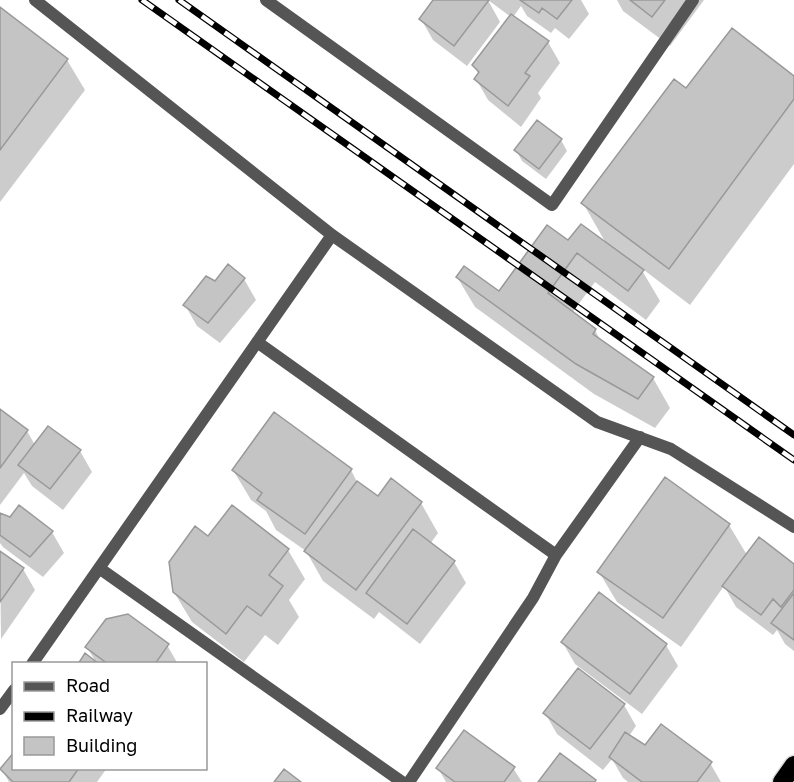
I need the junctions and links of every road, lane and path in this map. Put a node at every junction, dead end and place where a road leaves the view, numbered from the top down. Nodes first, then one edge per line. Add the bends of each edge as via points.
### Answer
1 (35, 0) edge
2 (266, 0) edge
3 (693, 0) edge
4 (332, 235) junction
5 (257, 342) junction
6 (640, 437) junction
7 (794, 527) edge
8 (556, 555) junction
9 (99, 568) junction
10 (33, 662) edge
11 (12, 693) edge
12 (0, 709) edge
13 (794, 765) edge
14 (402, 782) edge
15 (409, 782) edge
16 (782, 782) edge

1 - 4 street
2 - 3 street via 552,205
4 - 5 street
4 - 6 street via 597,422
5 - 8 street
5 - 9 street
6 - 7 street via 671,449
6 - 8 street
8 - 15 street via 533,598
9 - 10 street
9 - 14 street
11 - 12 street
13 - 16 highway

